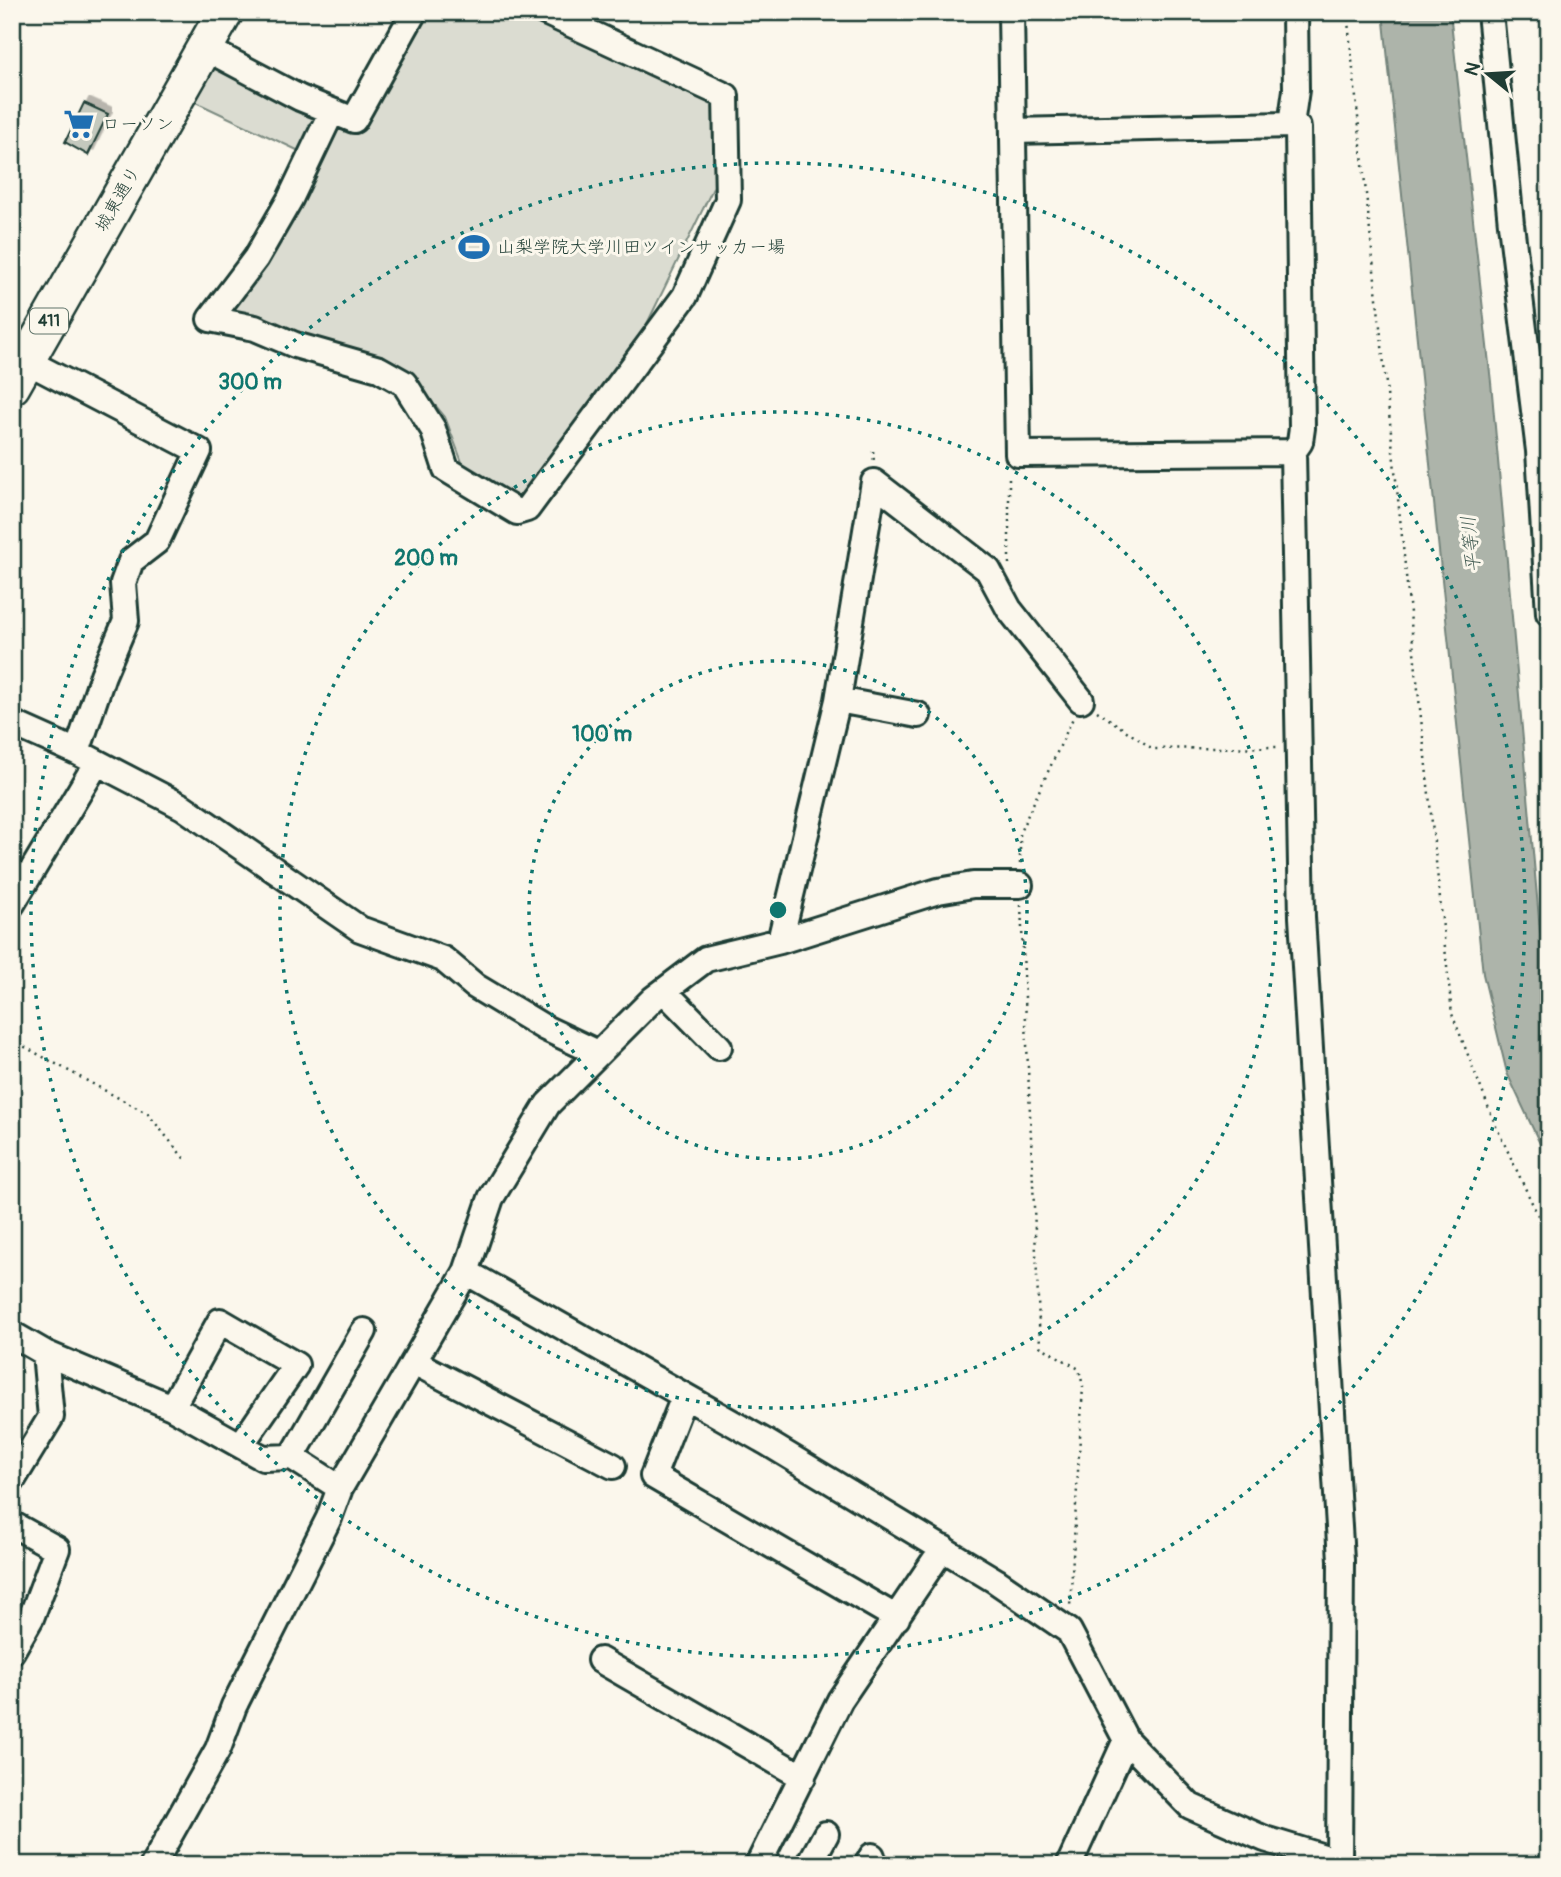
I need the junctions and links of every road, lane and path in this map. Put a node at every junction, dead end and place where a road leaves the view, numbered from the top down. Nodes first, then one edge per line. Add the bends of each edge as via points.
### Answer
1 (225, 12) edge
2 (414, 12) edge
3 (545, 12) edge
4 (1011, 12) edge
5 (1294, 12) edge
6 (1347, 12) edge
7 (1490, 12) edge
8 (205, 48) junction
9 (332, 111) junction
10 (1291, 125) junction
11 (1013, 131) junction
12 (17, 367) edge
13 (1293, 452) junction
14 (1018, 454) junction
15 (1548, 546) edge
16 (1009, 571) dead end
17 (1549, 613) edge
18 (838, 700) junction
19 (1081, 700) junction
20 (918, 715) dead end
21 (12, 723) edge
22 (1298, 746) junction
23 (87, 758) junction
24 (1020, 885) junction
25 (12, 904) edge
26 (780, 941) junction
27 (664, 991) junction
28 (12, 1040) edge
29 (719, 1047) dead end
30 (598, 1053) junction
31 (187, 1162) dead end
32 (1549, 1239) edge
33 (466, 1272) junction
34 (364, 1332) dead end
35 (12, 1334) edge
36 (45, 1353) junction
37 (414, 1362) junction
38 (684, 1397) junction
39 (172, 1407) junction
40 (241, 1445) junction
41 (292, 1457) junction
42 (613, 1466) dead end
43 (12, 1481) edge
44 (340, 1488) junction
45 (12, 1524) edge
46 (943, 1548) junction
47 (897, 1618) junction
48 (1069, 1631) junction
49 (12, 1651) edge
50 (600, 1660) dead end
51 (1126, 1741) junction
52 (803, 1777) junction
53 (826, 1834) dead end
54 (1338, 1863) edge
55 (153, 1865) edge
56 (758, 1865) edge
57 (809, 1865) edge
58 (1069, 1865) edge

1 - 8 highway, 城東通り / 411
2 - 9 street via 354,120
3 - 9 street via 726,96 728,200 685,296 527,509 517,512 446,469 433,429 404,383 379,369 295,345 255,328 210,319 256,258
4 - 11 street
5 - 10 street via 1296,90
6 - 32 path via 1452,1014 1495,1124
7 - 15 street
8 - 9 street
8 - 12 highway, 城東通り / 411
10 - 11 street
10 - 13 street via 1298,128 1302,428
11 - 14 street
12 - 23 street via 199,451 157,541 131,561 123,583 126,621 103,675
13 - 14 street
13 - 22 street
14 - 16 path via 1009,469
15 - 17 street via 1543,556
18 - 19 street via 874,482 988,570 1009,610
18 - 20 street
18 - 26 street
19 - 22 path via 1153,750
19 - 24 path via 1020,832
21 - 23 street
22 - 54 street via 1303,931 1341,1560
23 - 25 street
23 - 30 street via 183,807 360,929 443,959 475,986
24 - 26 street via 938,891
24 - 48 path via 1040,1346 1079,1370 1083,1386
26 - 27 street via 706,959
27 - 29 street
27 - 30 street
28 - 31 path via 148,1114
30 - 33 street via 541,1115 491,1198
33 - 37 street
33 - 38 street
34 - 41 street
35 - 36 street
36 - 39 street
36 - 43 street via 51,1417
37 - 42 street
37 - 44 street
38 - 46 street
38 - 47 street via 653,1476
39 - 40 street
39 - 40 street via 220,1321 296,1365
40 - 41 street via 263,1458
41 - 44 street
44 - 55 street via 234,1706 218,1749
45 - 49 street via 57,1549 31,1618
46 - 47 street
46 - 48 street
47 - 52 street via 840,1700
48 - 51 street
50 - 52 street
51 - 54 street via 1190,1806 1265,1839
51 - 58 street
52 - 56 street
53 - 57 street

